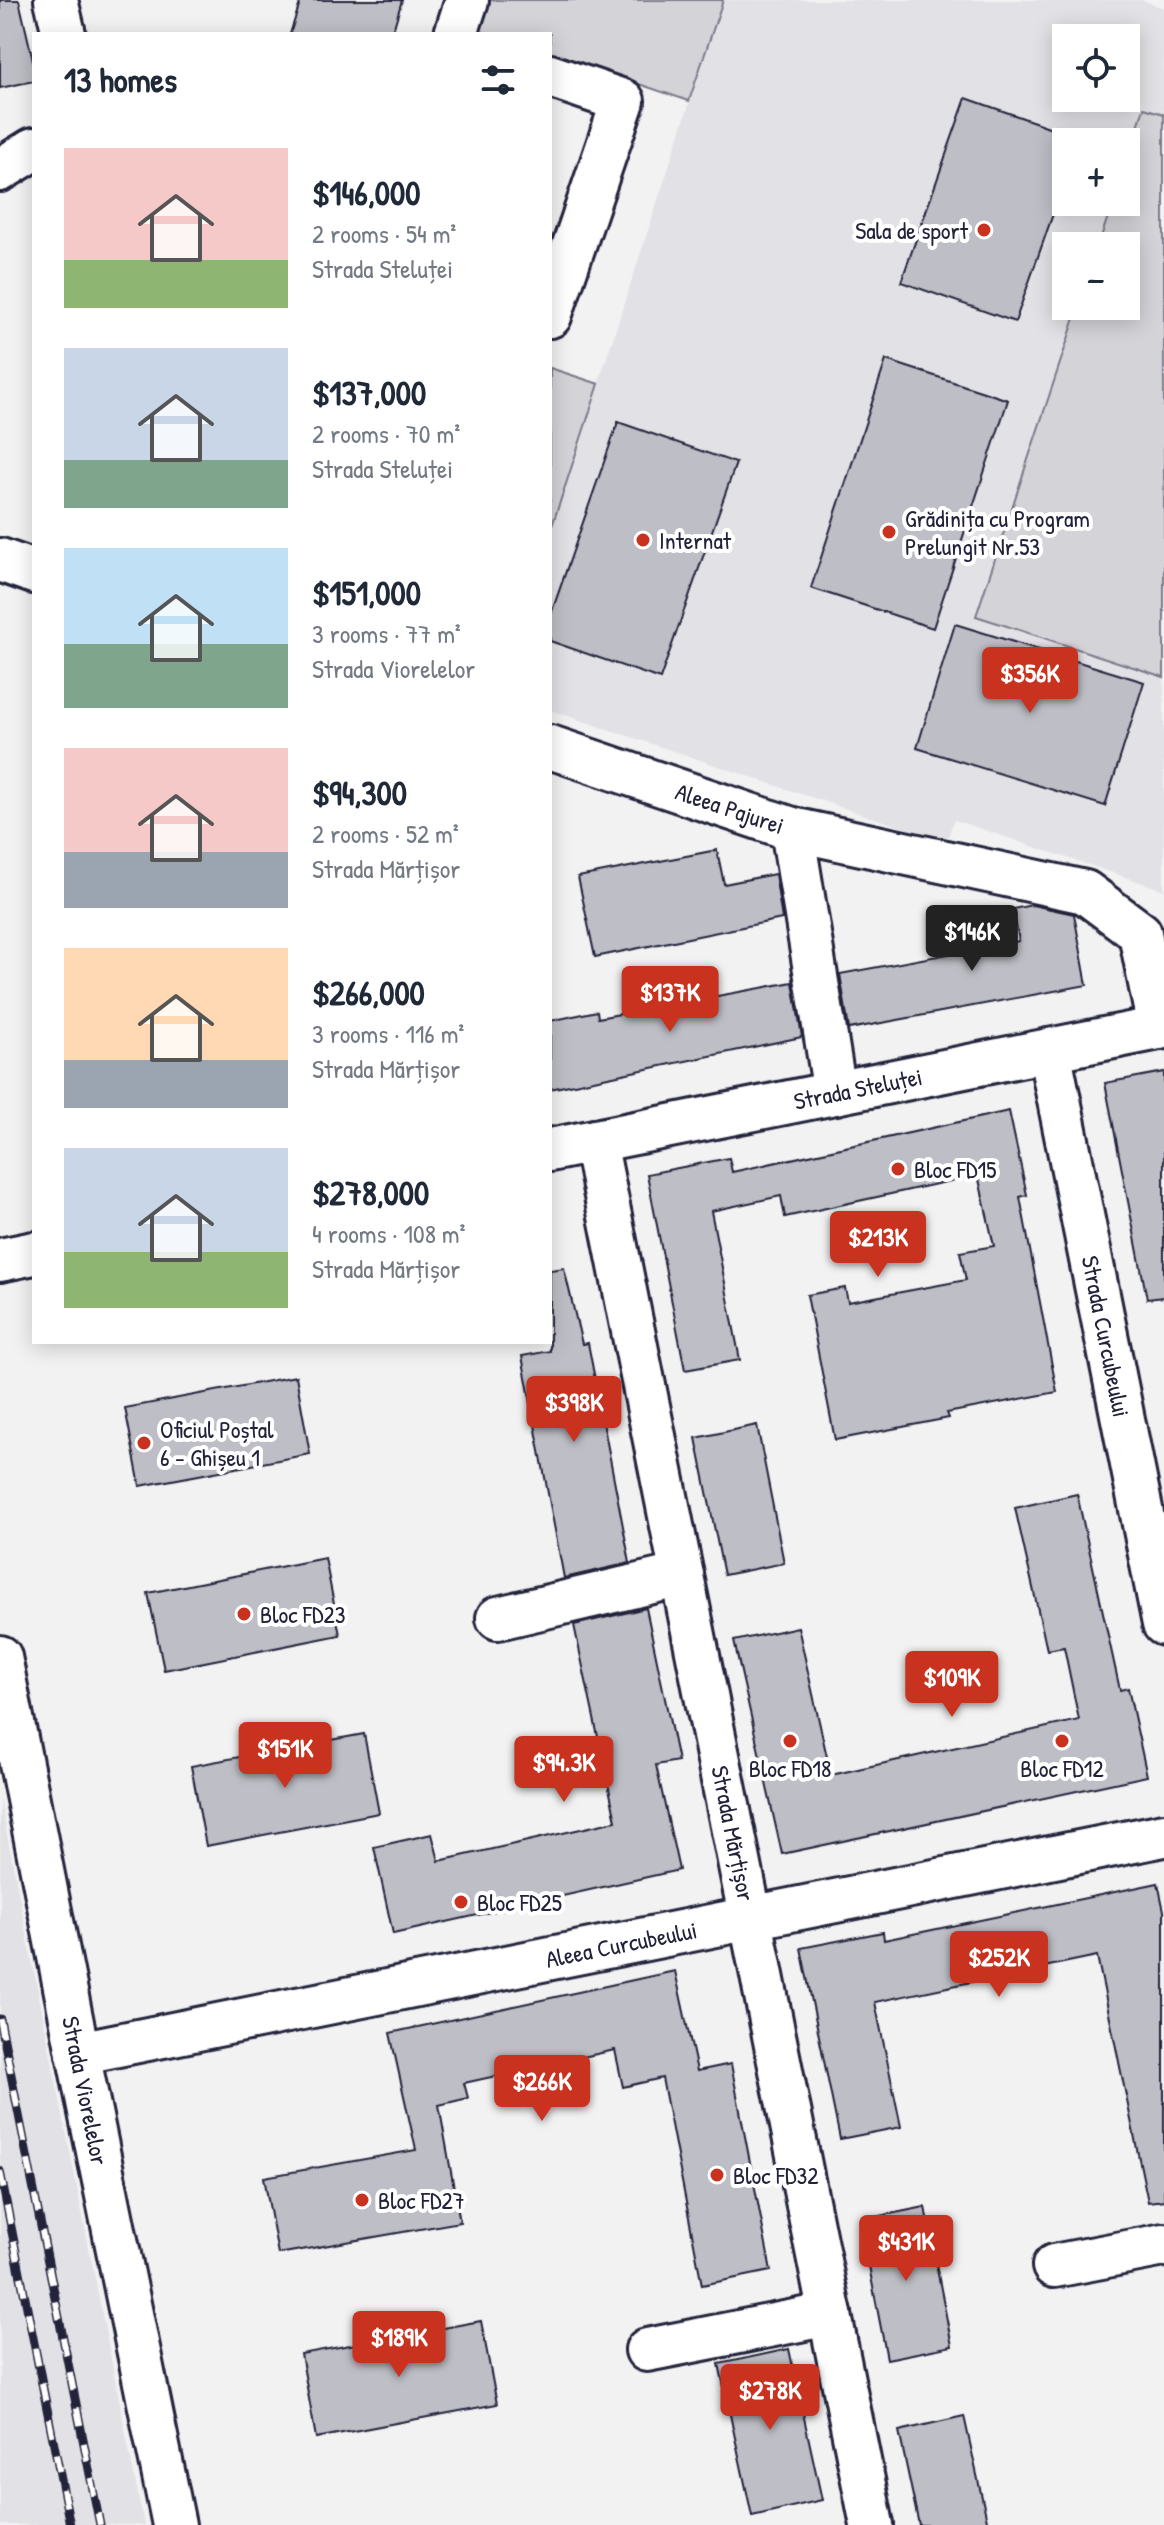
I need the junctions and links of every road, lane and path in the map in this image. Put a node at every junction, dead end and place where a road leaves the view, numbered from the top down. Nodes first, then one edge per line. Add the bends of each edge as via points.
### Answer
1 (56, 0) edge
2 (467, 0) edge
3 (64, 32) edge
4 (457, 32) edge
5 (552, 77) edge
6 (32, 150) edge
7 (0, 170) edge
8 (552, 310) edge
9 (0, 560) edge
10 (32, 571) edge
11 (552, 748) edge
12 (792, 829) junction
13 (1162, 1028) edge
14 (1049, 1050) junction
15 (835, 1093) junction
16 (595, 1141) junction
17 (552, 1150) edge
18 (32, 1253) edge
19 (0, 1260) edge
20 (682, 1575) junction
21 (498, 1618) dead end
22 (1164, 1624) edge
23 (0, 1657) edge
24 (1164, 1835) edge
25 (750, 1918) junction
26 (78, 2053) junction
27 (1164, 2245) edge
28 (1054, 2266) dead end
29 (830, 2314) junction
30 (647, 2350) dead end
31 (174, 2525) edge
32 (872, 2525) edge

1 - 3 street
2 - 4 street
5 - 8 street via 623,101
6 - 7 street
9 - 10 street
11 - 12 street, Aleea Pajurei
12 - 13 street via 1085,892 1140,933
12 - 15 street, Aleea Pajurei
13 - 14 street, Strada Steluței
14 - 15 street, Strada Steluței
14 - 22 street, Strada Curcubeului
15 - 16 street, Strada Steluței
16 - 17 street, Strada Steluței
16 - 20 street, Strada Mărțișor
18 - 19 street
20 - 21 street
20 - 25 street, Strada Mărțișor
23 - 26 street, Strada Viorelelor
24 - 25 street, Aleea Curcubeului
25 - 26 street, Aleea Curcubeului
25 - 29 street, Strada Mărțișor
26 - 31 street, Strada Viorelelor
27 - 28 street
29 - 30 street
29 - 32 street, Strada Mărțișor

